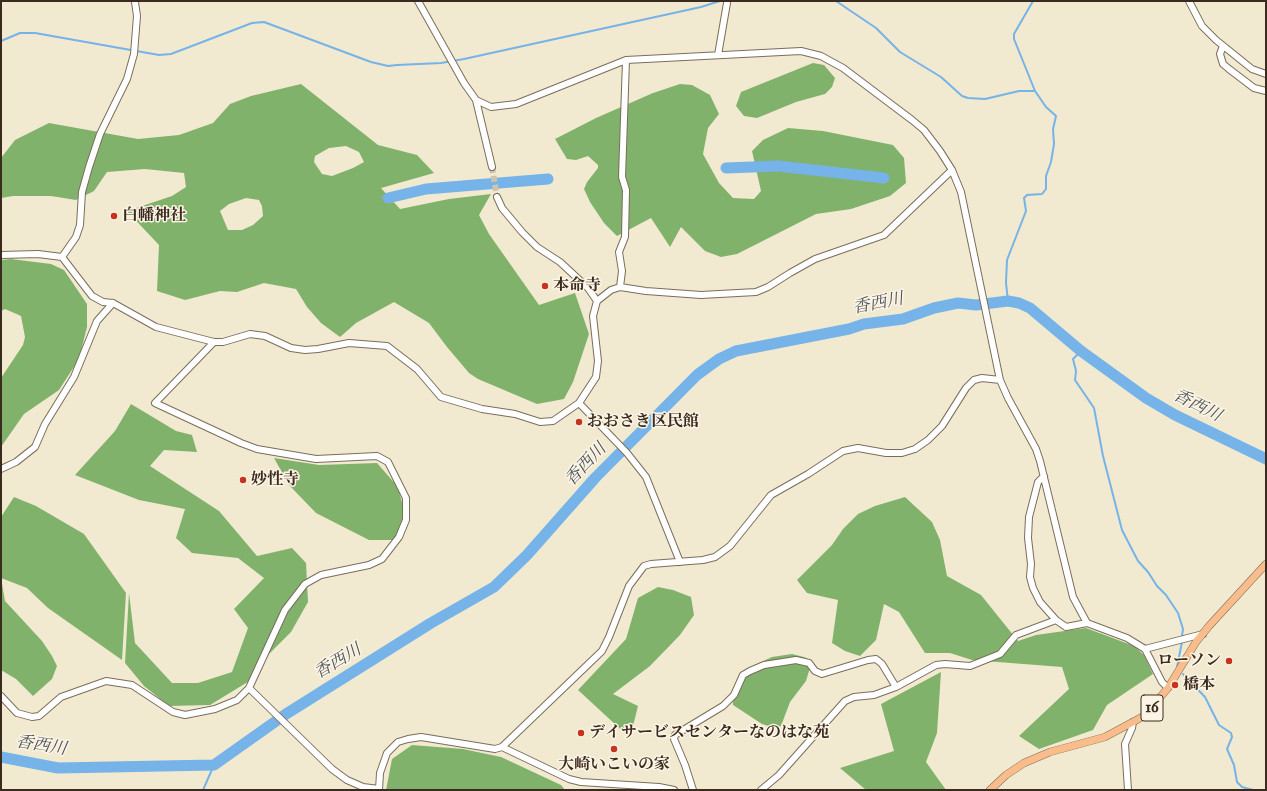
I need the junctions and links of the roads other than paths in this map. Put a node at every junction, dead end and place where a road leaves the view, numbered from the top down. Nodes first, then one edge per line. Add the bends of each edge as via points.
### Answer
1 (135, 1) edge
2 (418, 1) edge
3 (1189, 1) edge
4 (727, 3) dead end
5 (1223, 46) junction
6 (718, 54) junction
7 (626, 60) junction
8 (1266, 74) edge
9 (1266, 91) edge
10 (476, 100) junction
11 (492, 167) tunnel mouth
12 (952, 170) junction
13 (497, 197) tunnel mouth
14 (1, 255) edge
15 (62, 257) junction
16 (620, 286) junction
17 (596, 301) junction
18 (113, 303) junction
19 (214, 342) junction
20 (1000, 380) junction
21 (579, 403) junction
22 (1, 469) edge
23 (1044, 476) junction
24 (680, 562) junction
25 (1266, 564) edge
26 (1056, 620) junction
27 (1087, 623) junction
28 (1203, 634) junction
29 (1145, 649) junction
30 (896, 687) junction
31 (249, 688) junction
32 (1168, 688) junction
33 (1, 696) edge
34 (1133, 722) junction
35 (502, 747) junction
36 (379, 790) edge
37 (674, 790) edge
38 (693, 790) edge
39 (761, 790) edge
40 (990, 790) edge
41 (1128, 790) edge

1 - 15 street via 136,46 127,79 100,134 82,192 80,225 76,237
2 - 10 street
3 - 5 street via 1202,26
4 - 6 street
5 - 8 street via 1252,69
5 - 9 street via 1220,54 1223,64 1254,88
6 - 7 street
6 - 12 street via 801,51 830,60 924,130
7 - 10 street via 516,104 491,107
7 - 16 street via 622,177 626,190 625,238 619,252 622,271
10 - 11 street
12 - 16 street via 884,235 815,259 756,292 700,295 646,291
12 - 20 street via 961,192
13 - 17 street via 502,208 522,232 588,288
14 - 15 street via 38,254
15 - 18 street via 92,296 103,302
16 - 17 street
17 - 21 street via 593,316 598,361 596,377
18 - 19 street via 156,328
18 - 22 street via 96,321 74,377 45,424 35,447
19 - 21 street via 224,342 250,334 265,336 291,348 305,350 348,343 387,346 417,369 441,397 540,422 553,421
19 - 31 street via 155,403 257,449 316,459 377,456 388,462 403,491 407,506 406,520 399,537 382,559 369,565 321,575 305,584 285,610
20 - 23 street via 1036,449
20 - 24 street via 974,380 942,426 915,449 902,453 858,448 842,451 771,495 730,546 715,557
21 - 24 street via 627,453 646,477
23 - 26 street via 1038,482 1029,517 1030,577 1032,588 1040,602
23 - 27 street via 1070,590
24 - 35 street via 651,564 638,572 629,586 602,651
25 - 28 main road, 16
26 - 27 street via 1066,627
26 - 30 street via 1016,635 1000,654 970,666 936,665
27 - 29 street via 1127,638
28 - 29 street
28 - 32 main road, 16
29 - 32 street via 1162,682
30 - 38 street via 876,659 828,674 815,671 809,663 796,660 764,664 750,671 743,675 734,695 723,706 675,735 674,739
30 - 39 street via 845,701 778,775
31 - 33 street via 236,700 215,709 185,715 173,712 132,685 106,681 61,697 39,716 17,713
31 - 36 street via 332,769 347,780
32 - 34 main road, 16 via 1144,716
34 - 40 main road, 16 via 1105,737 1050,752 1024,763
34 - 41 street via 1125,744
35 - 36 street via 495,749 421,737 398,742 385,757 380,773
35 - 37 street via 569,780

